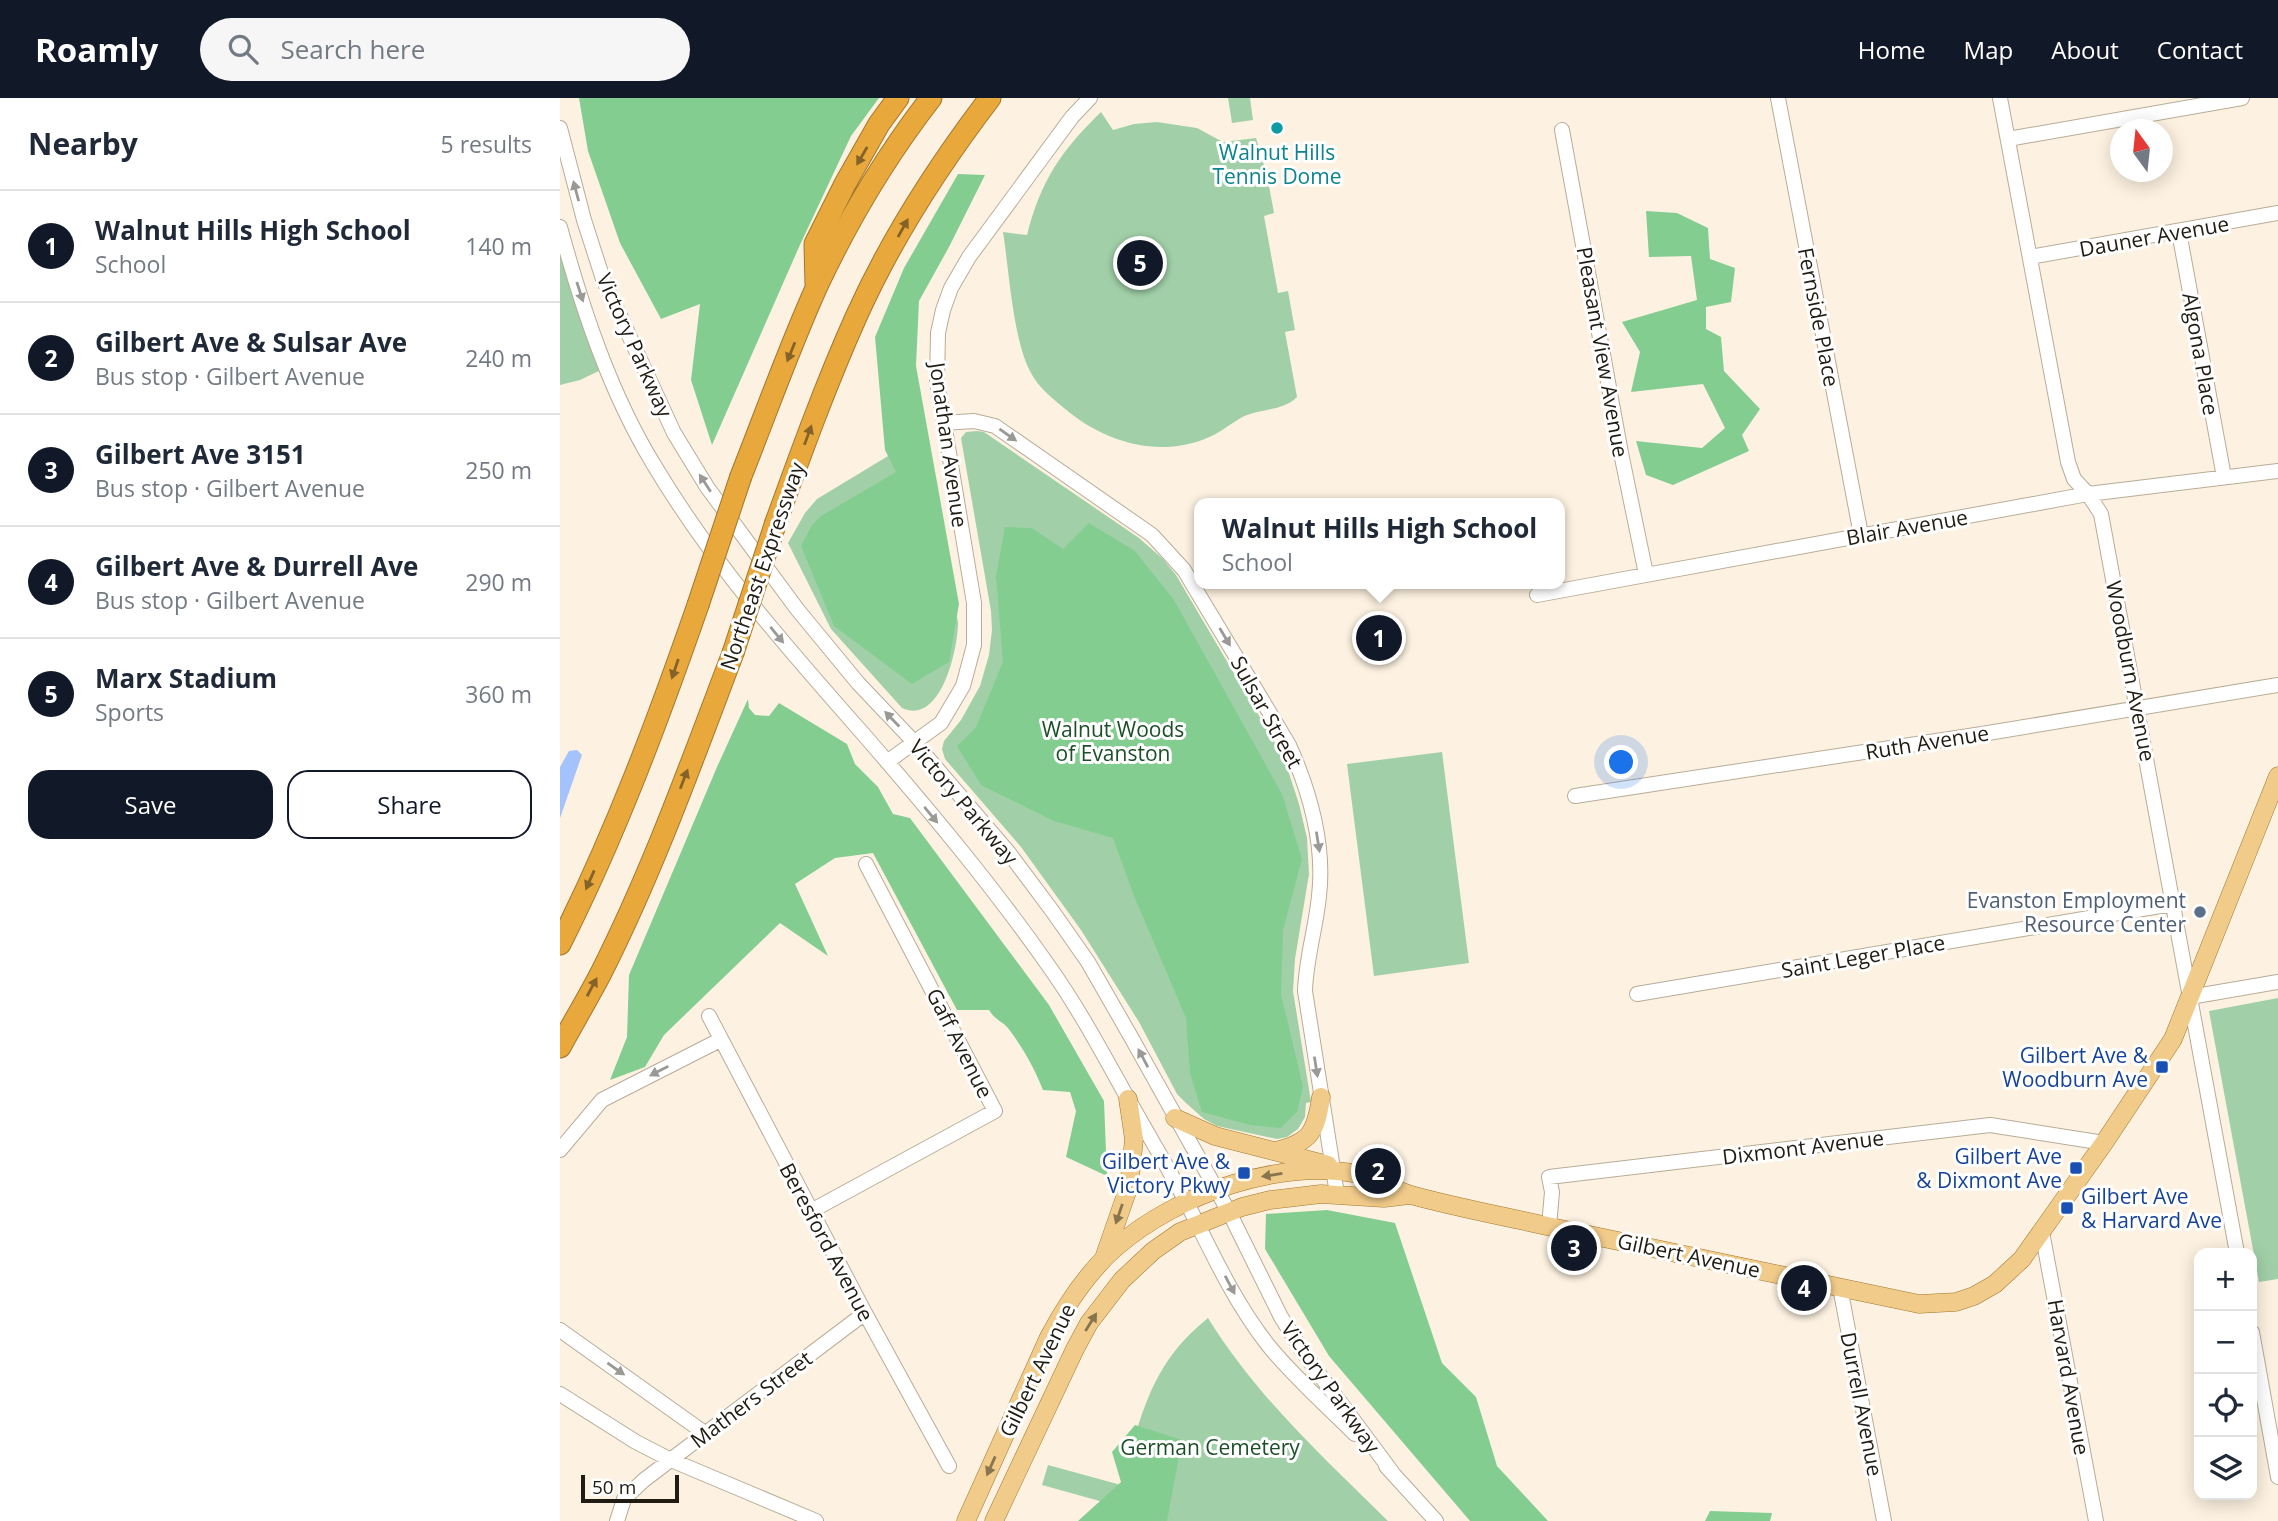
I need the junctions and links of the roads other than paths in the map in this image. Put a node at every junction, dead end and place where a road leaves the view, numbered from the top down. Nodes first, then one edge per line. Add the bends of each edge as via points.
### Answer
1 (898, 98) edge
2 (931, 98) edge
3 (990, 98) edge
4 (1090, 98) edge
5 (1778, 98) edge
6 (2000, 98) edge
7 (2242, 98) edge
8 (560, 128) edge
9 (1562, 130) dead end
10 (2008, 139) junction
11 (2278, 214) edge
12 (560, 227) edge
13 (2179, 232) junction
14 (2030, 257) junction
15 (816, 288) junction
16 (943, 423) junction
17 (2278, 471) edge
18 (2224, 477) junction
19 (2088, 494) junction
20 (1861, 535) junction
21 (1646, 574) junction
22 (1194, 587) edge
23 (1195, 589) edge
24 (1537, 595) dead end
25 (2278, 685) edge
26 (2139, 708) junction
27 (915, 743) junction
28 (887, 762) junction
29 (2278, 776) edge
30 (1574, 796) dead end
31 (866, 864) dead end
32 (2172, 904) junction
33 (560, 944) edge
34 (2278, 982) edge
35 (1637, 994) dead end
36 (2190, 997) junction
37 (709, 1016) dead end
38 (720, 1040) junction
39 (560, 1048) edge
40 (1321, 1097) junction
41 (1128, 1099) junction
42 (1175, 1118) junction
43 (2104, 1143) junction
44 (560, 1150) edge
45 (1275, 1151) junction
46 (1333, 1169) junction
47 (1216, 1190) junction
48 (1337, 1194) junction
49 (1409, 1195) junction
50 (1187, 1203) junction
51 (811, 1211) junction
52 (1229, 1212) junction
53 (1198, 1224) junction
54 (1549, 1226) junction
55 (2042, 1232) junction
56 (2236, 1248) edge
57 (1104, 1259) junction
58 (1840, 1287) junction
59 (865, 1313) junction
60 (560, 1330) edge
61 (2257, 1354) edge
62 (560, 1394) edge
63 (2273, 1425) edge
64 (706, 1433) junction
65 (671, 1460) junction
66 (949, 1466) dead end
67 (1392, 1472) junction
68 (2278, 1477) edge
69 (964, 1519) edge
70 (617, 1521) edge
71 (816, 1521) edge
72 (993, 1521) edge
73 (1436, 1521) edge
74 (1884, 1521) edge
75 (2096, 1521) edge

1 -> 15 highway via 845,184 816,244
2 - 15 highway via 870,187
39 -> 3 highway, Northeast Expressway, bridge via 601,971 667,823 733,653 824,394 872,285 934,175
4 - 16 street, Jonathan Avenue via 1000,214 951,288 936,357
5 - 20 street, Fernside Place
6 - 10 street, Woodburn Avenue
7 - 10 street
27 -> 8 street, Victory Parkway via 797,610 674,433 603,279
9 - 21 street, Pleasant View Avenue
10 - 14 street, Woodburn Avenue
11 - 13 street, Dauner Avenue
12 -> 28 street, Victory Parkway via 607,367 653,465 719,563
13 - 14 street, Dauner Avenue
13 - 18 street, Algona Place
14 - 19 street, Woodburn Avenue via 2068,462 2074,479
15 -> 33 highway, bridge via 741,476 646,749
16 -> 22 street, Sulsar Street via 974,421 995,426 1132,521 1169,551
16 - 27 street, Jonathan Avenue via 974,603 974,645 955,703 941,723
17 - 18 street, Blair Avenue
18 - 19 street, Blair Avenue
19 - 20 street, Blair Avenue
19 - 26 street, Woodburn Avenue via 2101,513
20 - 21 street, Blair Avenue
21 - 24 street, Blair Avenue
23 -> 40 street, Sulsar Street via 1300,769 1320,851 1319,900 1305,991
25 - 26 street, Ruth Avenue
26 - 30 street, Ruth Avenue
26 - 32 street, Woodburn Avenue
27 - 28 street, Jonathan Avenue
42 -> 27 street, Victory Parkway via 1113,1005 1053,912
28 -> 41 street, Victory Parkway via 1050,967
29 - 36 main road, Gilbert Avenue
31 - 51 street, Gaff Avenue via 995,1111
32 - 35 street, Saint Leger Place
32 - 36 street, Woodburn Avenue
34 - 36 street
36 - 43 main road, Gilbert Avenue via 2173,1039
36 - 56 street, Woodburn Avenue
37 - 38 street, Beresford Avenue
38 -> 44 street via 602,1100
38 - 51 street, Beresford Avenue
40 - 45 main road via 1310,1133 1295,1147
40 - 46 street, Sulsar Street
41 - 50 street, Victory Parkway
41 -> 57 main road via 1133,1139 1129,1186
42 - 45 main road via 1215,1136
42 - 47 street, Victory Parkway
43 - 54 street, Dixmont Avenue via 1990,1125 1549,1177
43 - 55 main road, Gilbert Avenue
45 - 46 main road
46 -> 47 main road, Gilbert Avenue via 1250,1179
46 - 48 street, Sulsar Street
46 - 49 main road, Gilbert Avenue via 1368,1176
47 - 50 main road, Gilbert Avenue
47 - 52 street, Victory Parkway
48 - 49 main road, Gilbert Avenue
48 - 52 main road, Gilbert Avenue via 1270,1200
49 - 54 main road, Gilbert Avenue
50 - 53 street, Victory Parkway
50 - 57 main road, Gilbert Avenue via 1146,1225
51 - 59 street, Beresford Avenue
52 - 53 main road, Gilbert Avenue
52 - 67 street, Victory Parkway via 1281,1317
53 -> 67 street, Victory Parkway via 1239,1303 1268,1345
72 -> 53 main road, Gilbert Avenue via 1089,1323 1137,1265
54 - 58 main road, Gilbert Avenue
55 - 58 main road, Gilbert Avenue via 1995,1284 1956,1302 1919,1304
55 - 75 street, Harvard Avenue
57 -> 69 main road, Gilbert Avenue via 1055,1326
58 - 74 street, Durrell Avenue
59 - 64 street, Mathers Street
59 - 66 street, Beresford Avenue
60 -> 64 street
61 - 63 street
62 - 65 street
63 - 68 street
64 - 65 street, Mathers Street
65 - 70 street, Mathers Street via 624,1499
65 - 71 street
67 - 73 street, Victory Parkway

